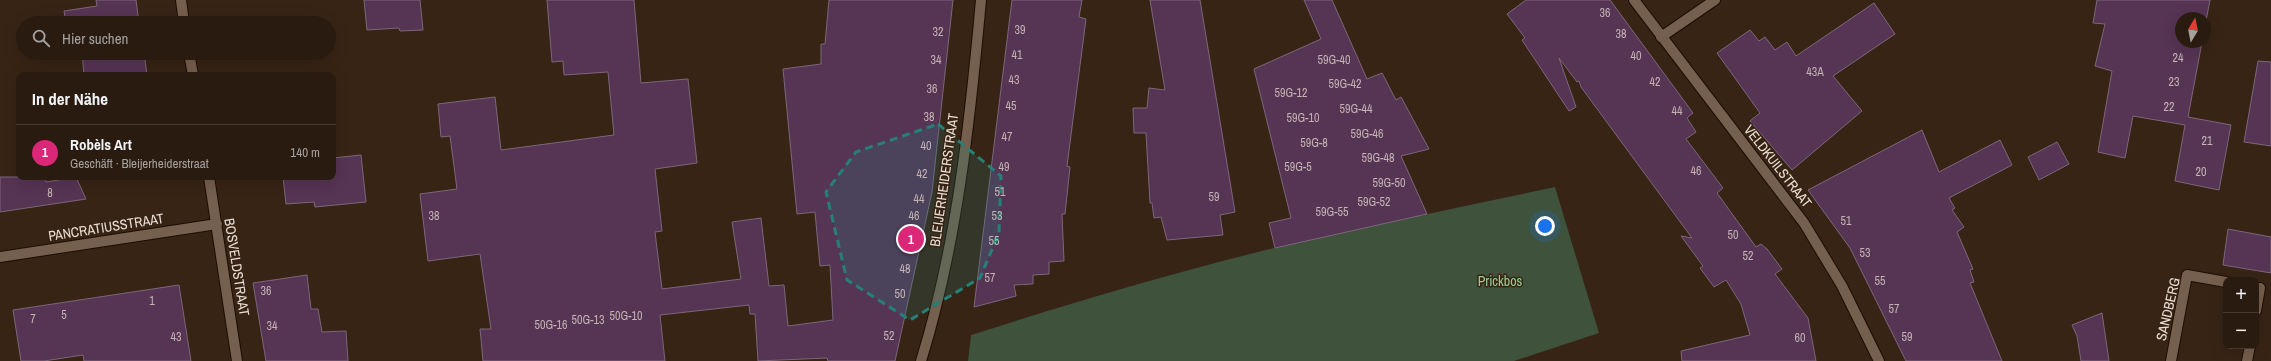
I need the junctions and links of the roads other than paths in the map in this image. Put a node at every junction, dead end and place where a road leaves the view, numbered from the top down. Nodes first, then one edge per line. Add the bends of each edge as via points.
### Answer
1 (180, 0) edge
2 (981, 0) edge
3 (1634, 0) edge
4 (1715, 0) edge
5 (183, 16) edge
6 (1661, 37) junction
7 (190, 60) edge
8 (192, 72) edge
9 (210, 180) edge
10 (217, 224) junction
11 (0, 257) edge
12 (2223, 281) edge
13 (2249, 349) edge
14 (237, 361) edge
15 (921, 361) edge
16 (1879, 361) edge
17 (2170, 361) edge
18 (2247, 361) edge

1 - 5 street
2 - 15 street, BLEIJERHEIDERSTRAAT via 953,228 936,312
3 - 6 street, VELDKUILSTRAAT
4 - 6 street
6 - 16 street, VELDKUILSTRAAT via 1804,223 1842,286
7 - 8 street
9 - 10 street, BOSVELDSTRAAT
10 - 11 street, PANCRATIUSSTRAAT
10 - 14 street, BOSVELDSTRAAT
12 - 17 street, SANDBERG via 2187,275
13 - 18 street

